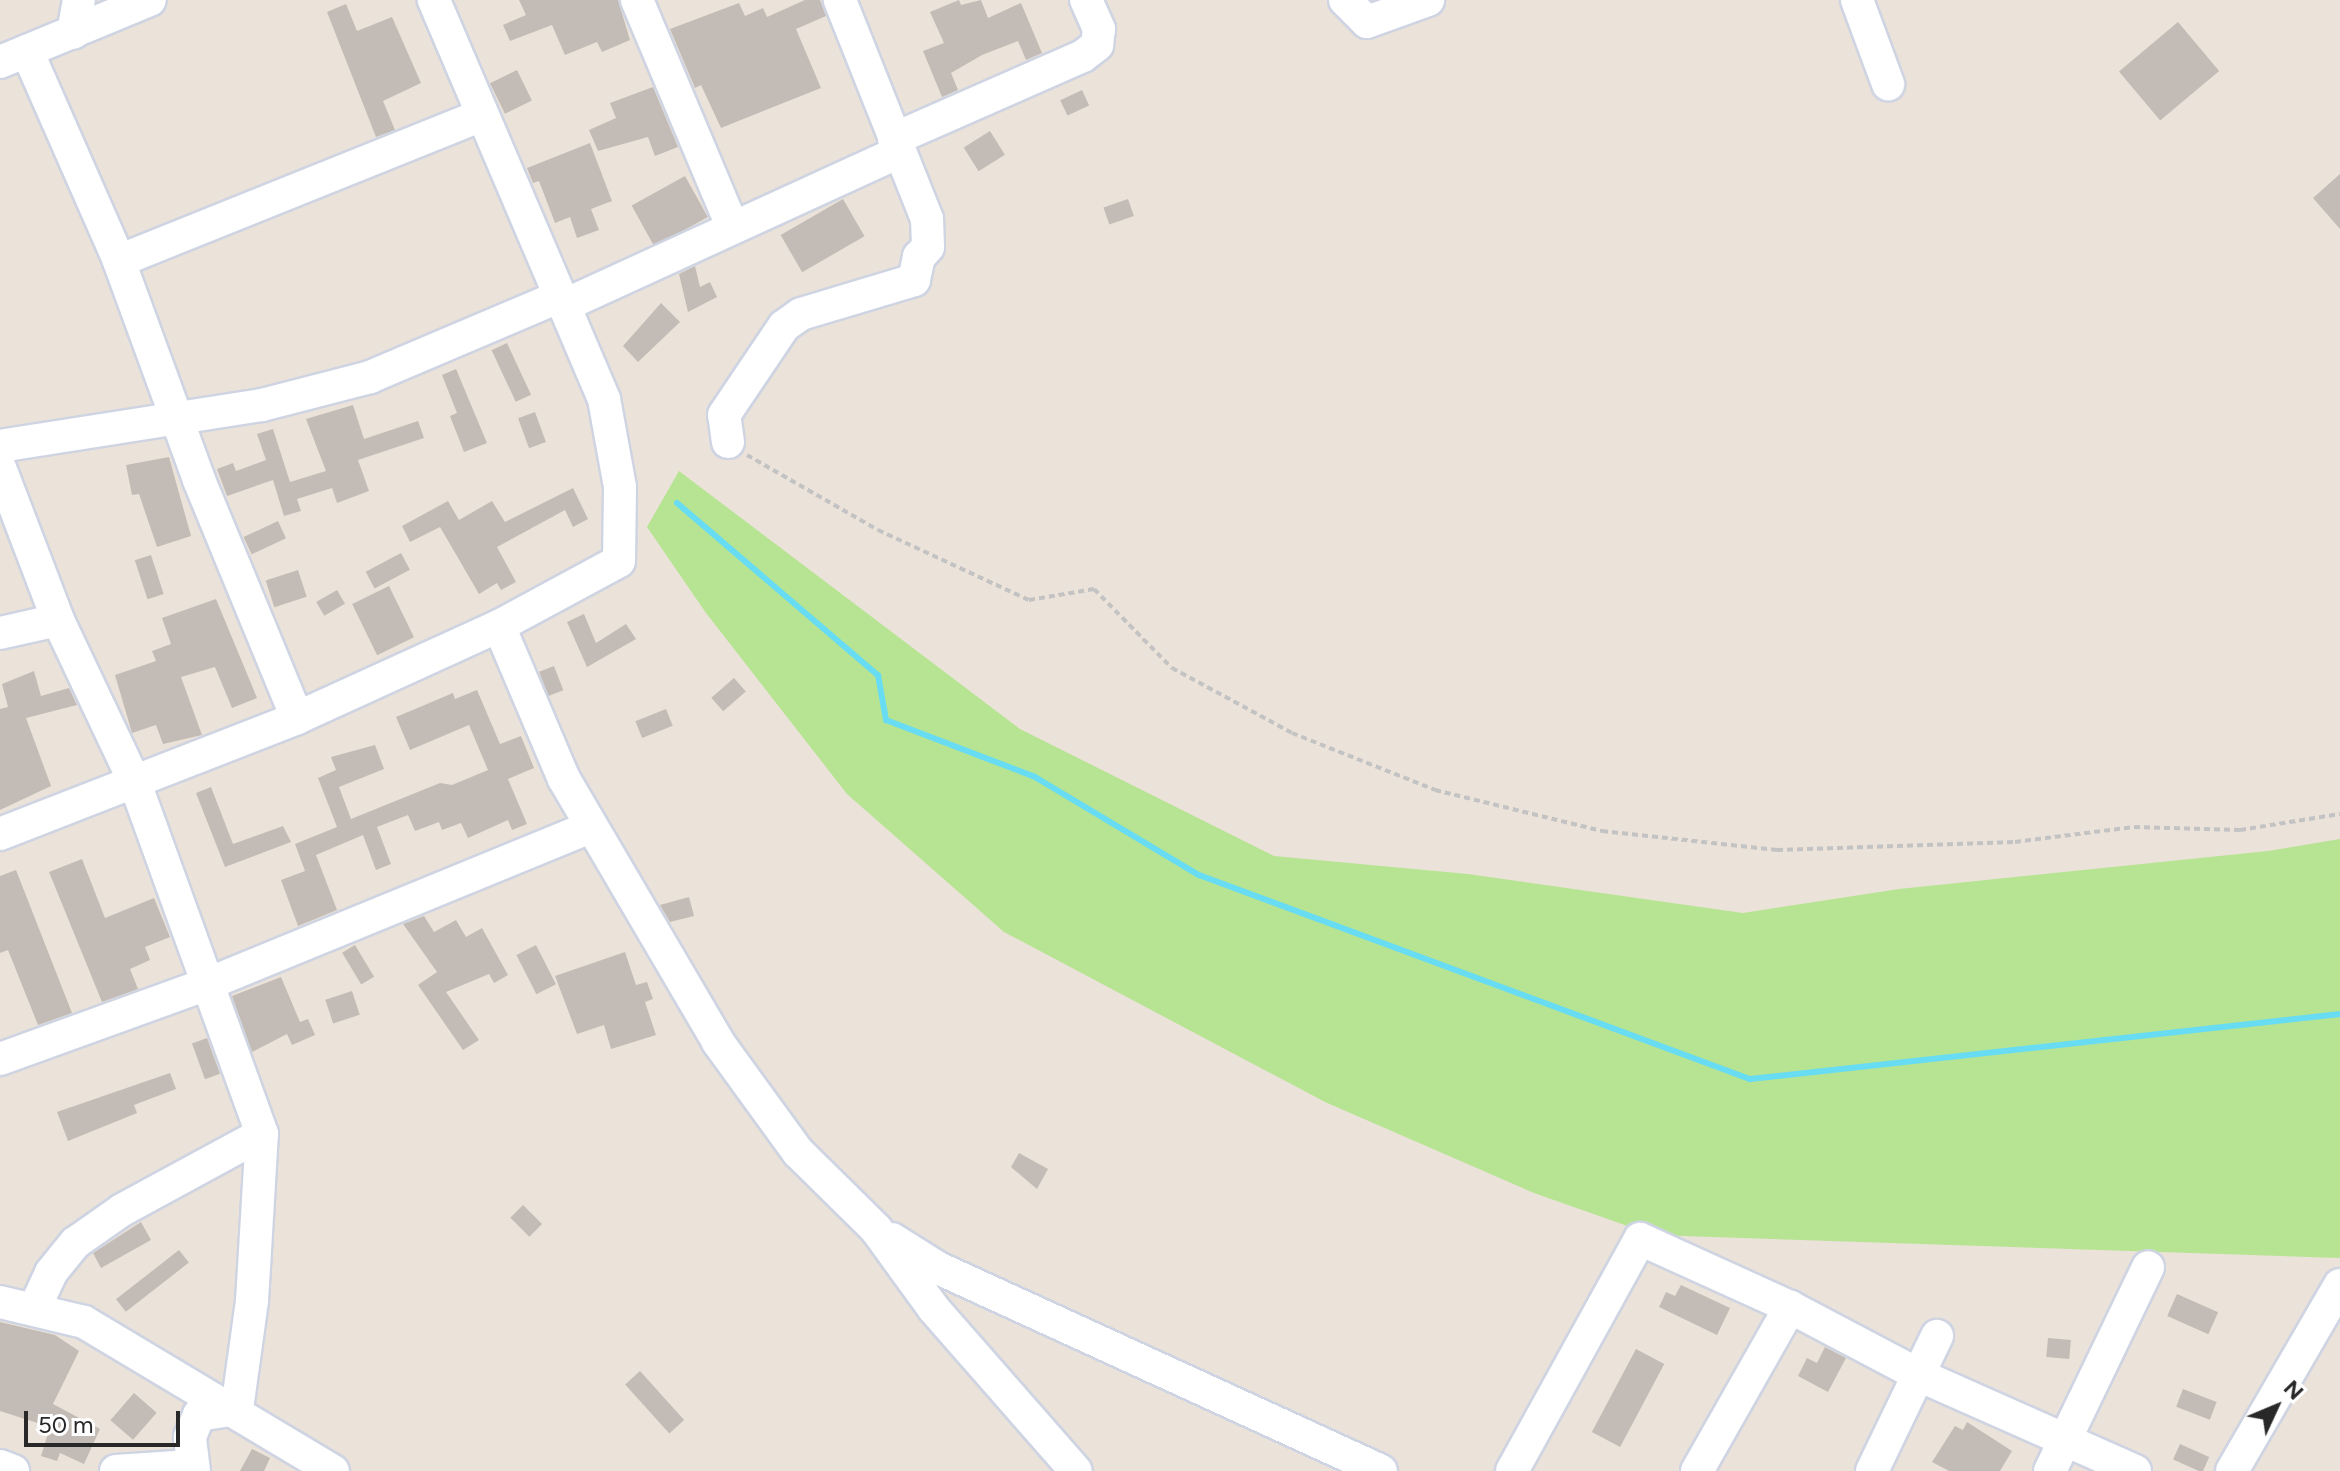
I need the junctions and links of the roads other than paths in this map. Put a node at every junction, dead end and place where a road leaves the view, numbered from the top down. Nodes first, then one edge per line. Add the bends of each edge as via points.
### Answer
1 (79, 0) edge
2 (150, 0) edge
3 (434, 0) edge
4 (637, 0) edge
5 (840, 0) edge
6 (1086, 0) edge
7 (1345, 0) edge
8 (1857, 0) edge
9 (1424, 1) edge
10 (73, 33) junction
11 (13, 57) edge
12 (1888, 84) dead end
13 (482, 115) junction
14 (896, 146) junction
15 (732, 226) junction
16 (119, 261) junction
17 (563, 300) junction
18 (175, 416) junction
19 (728, 442) road end
20 (0, 446) edge
21 (0, 468) edge
22 (58, 620) junction
23 (499, 626) junction
24 (0, 633) edge
25 (297, 718) junction
26 (135, 783) junction
27 (590, 827) junction
28 (0, 834) edge
29 (210, 983) junction
30 (0, 1059) edge
31 (262, 1134) junction
32 (876, 1229) junction
33 (2148, 1267) dead end
34 (2340, 1285) edge
35 (0, 1302) edge
36 (35, 1307) junction
37 (1790, 1307) junction
38 (1937, 1336) dead end
39 (1921, 1376) junction
40 (237, 1409) junction
41 (2066, 1438) junction
42 (0, 1466) edge
43 (192, 1468) edge
44 (13, 1471) edge
45 (116, 1471) edge
46 (333, 1471) edge
47 (1076, 1471) edge
48 (1381, 1471) edge
49 (1512, 1471) edge
50 (1697, 1471) edge
51 (1872, 1471) edge
52 (2050, 1471) edge
53 (2135, 1471) edge
54 (2232, 1471) edge

1 - 10 street
2 - 10 street
3 - 13 street
4 - 15 street
5 - 14 street
6 - 14 street via 1099,29 1097,45 1083,56
7 - 9 street via 1367,22
8 - 12 street
10 - 11 street
11 - 16 street
13 - 16 street
13 - 17 street
14 - 15 street
14 - 19 street via 929,234 914,280 801,314 784,326 724,415
15 - 17 street
16 - 18 street
17 - 18 street via 370,377 262,405
17 - 23 street via 604,399 620,487 619,561
18 - 20 street
18 - 25 street
21 - 22 street
22 - 24 street
22 - 26 street
23 - 25 street
23 - 27 street
25 - 26 street
26 - 28 street
26 - 29 street
27 - 29 street
27 - 32 street via 718,1042 798,1152
29 - 30 street
29 - 31 street
31 - 36 street via 122,1210 75,1243 51,1273
31 - 40 street via 252,1301
32 - 47 street via 934,1309
32 - 48 street via 938,1268
33 - 41 street
34 - 54 street
35 - 36 street
36 - 40 street via 84,1322
37 - 39 street
37 - 49 street via 1640,1239
37 - 50 street
38 - 39 street
39 - 41 street
39 - 51 street
40 - 43 street via 199,1415 190,1437
40 - 46 street
41 - 52 street
41 - 53 street
42 - 44 street
43 - 45 street

